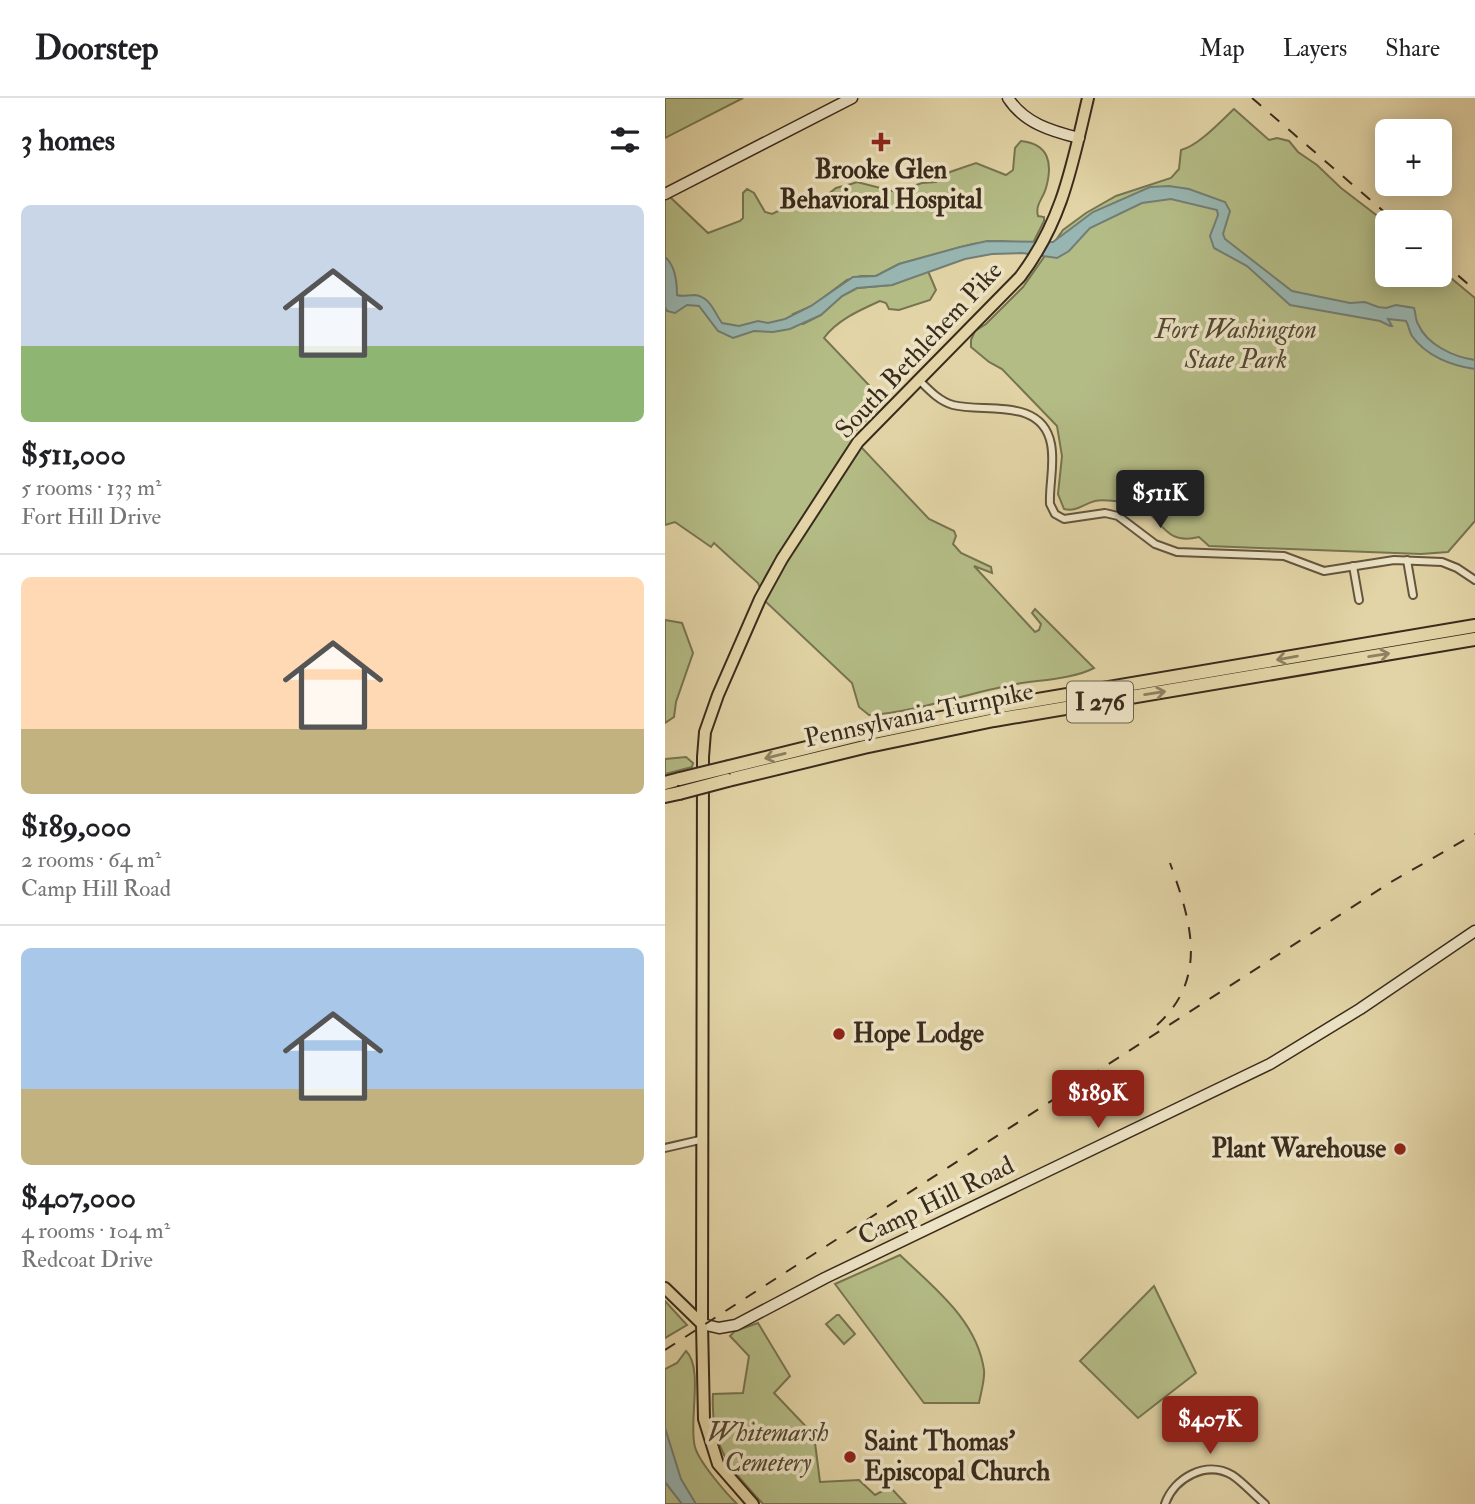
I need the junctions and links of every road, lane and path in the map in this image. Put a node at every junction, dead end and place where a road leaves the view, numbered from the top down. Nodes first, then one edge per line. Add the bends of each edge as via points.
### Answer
1 (852, 98) edge
2 (1007, 98) edge
3 (1088, 98) edge
4 (1079, 138) junction
5 (665, 194) edge
6 (919, 380) junction
7 (1407, 559) junction
8 (1353, 566) junction
9 (1473, 576) edge
10 (1413, 595) dead end
11 (1359, 600) dead end
12 (1475, 626) edge
13 (1475, 639) edge
14 (665, 783) edge
15 (665, 796) edge
16 (1475, 931) edge
17 (704, 1139) junction
18 (665, 1148) edge
19 (665, 1289) edge
20 (703, 1295) junction
21 (681, 1304) junction
22 (702, 1324) junction
23 (754, 1504) edge
24 (1165, 1504) edge
25 (1265, 1504) edge

1 - 5 street
2 - 4 street via 1034,122
3 - 4 main road, South Bethlehem Pike
4 - 6 main road, South Bethlehem Pike via 1066,191 1032,260
6 - 8 street via 950,404 1012,409 1037,421 1051,441 1050,504 1061,518 1113,514 1155,544 1177,552 1284,556 1320,570
6 - 17 main road, South Bethlehem Pike via 858,442 782,559 723,682 705,732
7 - 8 street
7 - 9 street via 1448,563
7 - 10 street
8 - 11 street
12 -> 14 highway, Pennsylvania Turnpike / I 276, bridge via 977,711
15 -> 13 highway, Pennsylvania Turnpike / I 276, bridge via 981,723
16 - 22 street, Camp Hill Road via 1270,1064 736,1325
17 - 18 street
17 - 20 main road, South Bethlehem Pike
19 - 21 main road
20 - 21 main road via 696,1302
20 - 22 main road, South Bethlehem Pike
21 - 22 main road
22 - 23 main road, South Bethlehem Pike via 707,1433 718,1464
24 - 25 street via 1177,1484 1208,1469 1232,1475

